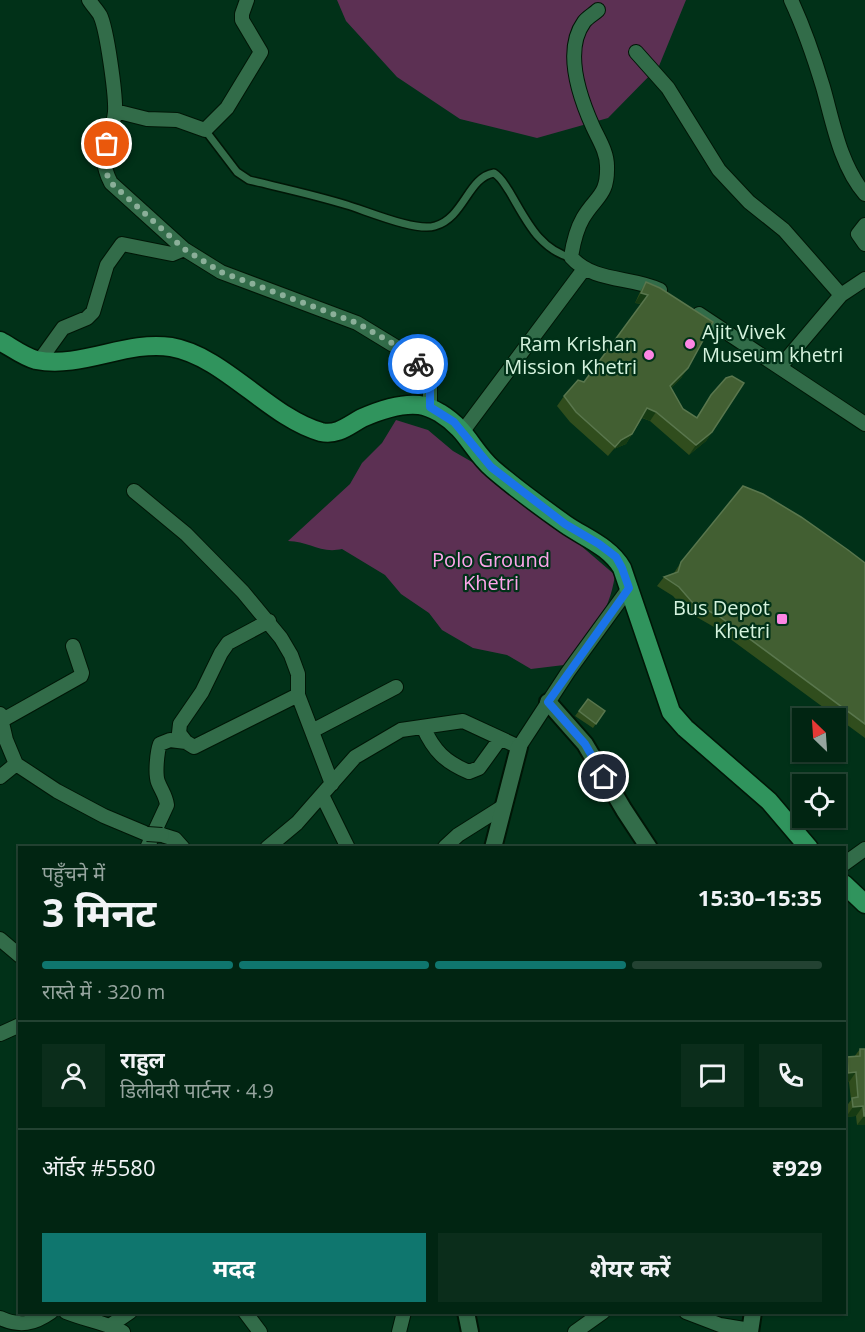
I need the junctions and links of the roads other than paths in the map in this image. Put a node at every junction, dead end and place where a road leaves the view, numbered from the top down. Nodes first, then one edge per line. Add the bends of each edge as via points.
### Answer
1 (89, 0) edge
2 (247, 0) edge
3 (791, 0) edge
4 (598, 10) dead end
5 (636, 52) dead end
6 (115, 111) junction
7 (206, 130) junction
8 (865, 194) edge
9 (865, 225) edge
10 (865, 244) edge
11 (184, 249) junction
12 (572, 258) junction
13 (584, 268) junction
14 (865, 279) edge
15 (668, 295) edge
16 (841, 295) junction
17 (688, 308) edge
18 (0, 341) edge
19 (40, 360) junction
20 (780, 367) junction
21 (430, 407) junction
22 (865, 424) edge
23 (463, 431) junction
24 (134, 491) dead end
25 (629, 588) junction
26 (269, 621) junction
27 (73, 646) dead end
28 (396, 687) dead end
29 (298, 695) junction
30 (548, 702) junction
31 (0, 714) edge
32 (1, 721) edge
33 (423, 727) junction
34 (312, 731) junction
35 (500, 739) junction
36 (186, 742) junction
37 (519, 747) junction
38 (16, 764) junction
39 (0, 777) edge
40 (332, 784) junction
41 (322, 795) junction
42 (504, 806) junction
43 (147, 841) edge
44 (181, 846) edge
45 (269, 846) edge
46 (347, 846) edge
47 (447, 846) edge
48 (494, 846) edge
49 (648, 846) edge
50 (807, 846) edge
51 (865, 849) edge
52 (846, 863) edge
53 (846, 886) edge
54 (865, 904) edge
55 (0, 939) edge
56 (18, 954) edge
57 (18, 1026) edge
58 (0, 1034) edge
59 (47, 1314) edge
60 (71, 1314) edge
61 (128, 1314) edge
62 (246, 1314) edge
63 (404, 1314) edge
64 (466, 1314) edge
65 (600, 1314) edge
66 (691, 1314) edge
67 (753, 1314) edge
68 (4, 1324) edge
69 (117, 1329) edge
70 (750, 1331) edge
71 (260, 1332) edge
72 (399, 1332) edge
73 (470, 1332) edge
74 (575, 1332) edge

1 - 6 street via 100,16
2 - 7 street via 242,20 261,52 227,108
3 - 8 street via 811,49 840,146
4 - 12 street via 578,34 575,70 580,98 605,151 606,182 603,194 576,234
5 - 16 street via 668,88 726,178 784,230
6 - 7 street via 147,119 177,120
6 - 11 street via 104,171 111,183
7 - 12 lane via 232,168 249,180 420,227 434,227 451,219 481,177 494,173 545,245
9 - 10 street via 858,234
11 - 19 street via 172,254 120,245 107,265 93,312 63,328
11 - 21 street via 221,272 357,323 392,343 421,368 430,387
12 - 13 street
13 - 15 street via 608,278 635,280
13 - 23 street
14 - 16 street
16 - 20 street
17 - 20 street
18 - 19 main road
19 - 21 main road via 79,360 142,348 190,351 297,422 322,432 338,432 397,406
20 - 22 street
21 - 23 main road
23 - 25 main road via 491,467 565,524 616,557
24 - 26 street via 186,534
25 - 30 street
25 - 50 main road via 671,712 769,801
26 - 29 street via 291,655 298,674
26 - 36 street via 238,636 221,653 202,692 180,724 179,733
27 - 32 street via 81,676
28 - 34 street
29 - 34 street
29 - 36 street via 196,746
30 - 37 street
30 - 49 street via 585,744
31 - 32 street
32 - 38 street
33 - 35 street via 463,721
33 - 35 street via 436,752 469,772 479,768
33 - 40 street via 401,730 355,757
34 - 40 street
35 - 37 street
36 - 43 street via 170,740 160,744 157,781 167,805
37 - 42 street
38 - 39 street
38 - 43 street
40 - 41 street
41 - 45 street
41 - 46 street
42 - 47 street
42 - 48 street
43 - 44 street, bridge via 162,835
51 - 52 street
53 - 54 main road
55 - 56 street
57 - 58 street
59 - 68 street via 27,1324
60 - 69 street
61 - 69 street
62 - 71 street
63 - 72 street
64 - 73 street
65 - 74 street
66 - 70 street
67 - 70 street

